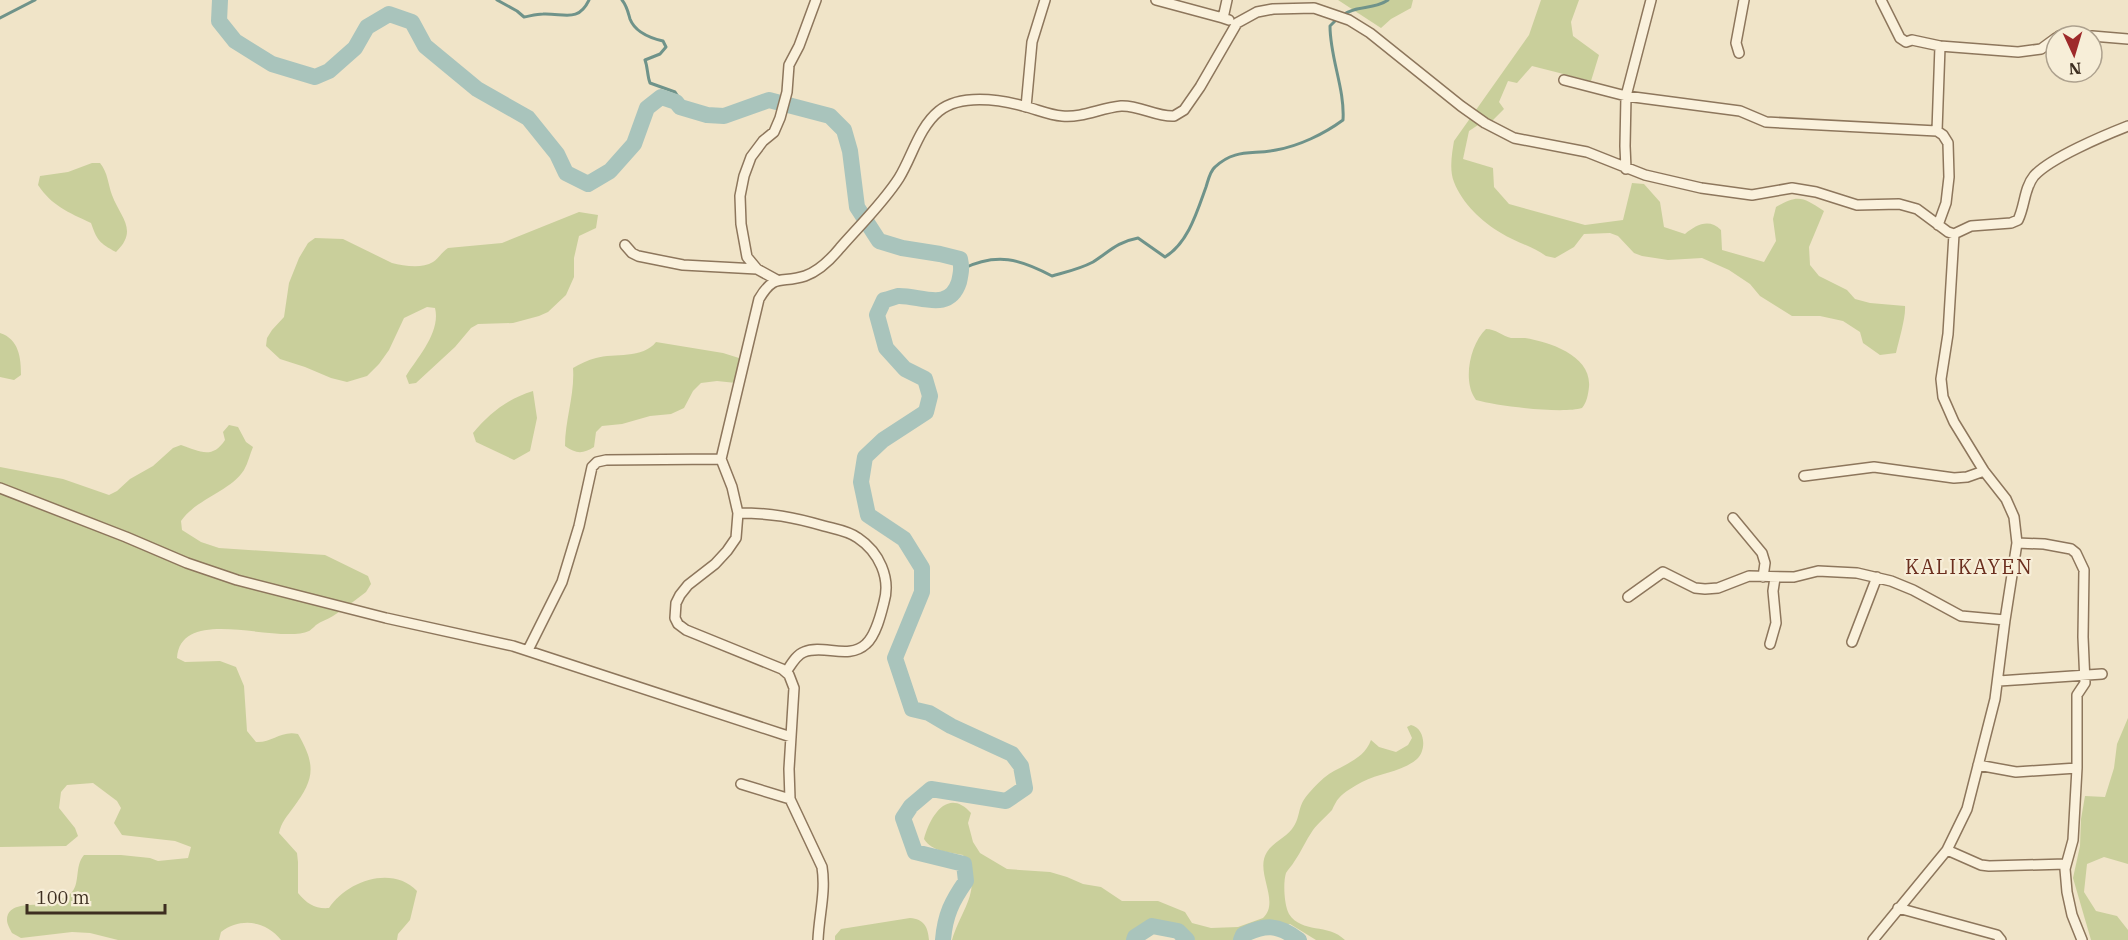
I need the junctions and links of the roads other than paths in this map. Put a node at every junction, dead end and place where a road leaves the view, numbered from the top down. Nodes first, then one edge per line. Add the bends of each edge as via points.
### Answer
1 (816, 0) edge
2 (1044, 0) edge
3 (1156, 0) edge
4 (1227, 0) edge
5 (1651, 0) edge
6 (1744, 0) edge
7 (1881, 0) edge
8 (1224, 18) junction
9 (1237, 22) junction
10 (2104, 37) edge
11 (2128, 39) edge
12 (1940, 46) junction
13 (2044, 47) edge
14 (1739, 53) dead end
15 (1564, 80) dead end
16 (1626, 96) junction
17 (1026, 107) junction
18 (2128, 126) edge
19 (1936, 131) junction
20 (1626, 169) junction
21 (1938, 225) junction
22 (1954, 234) junction
23 (625, 245) dead end
24 (757, 269) junction
25 (777, 280) junction
26 (721, 459) junction
27 (1984, 471) junction
28 (1804, 476) dead end
29 (0, 488) edge
30 (738, 513) junction
31 (1733, 518) dead end
32 (2017, 543) junction
33 (1763, 577) junction
34 (1877, 577) junction
35 (1775, 578) junction
36 (1628, 597) dead end
37 (2005, 620) junction
38 (1852, 642) dead end
39 (1770, 644) dead end
40 (528, 650) junction
41 (786, 672) junction
42 (2102, 674) dead end
43 (2085, 675) junction
44 (1999, 681) junction
45 (791, 737) junction
46 (1978, 765) junction
47 (2077, 768) junction
48 (741, 784) dead end
49 (790, 799) junction
50 (1947, 850) junction
51 (2066, 864) junction
52 (1898, 908) junction
53 (818, 940) edge
54 (1873, 940) edge
55 (2001, 940) edge
56 (2082, 940) edge

1 - 24 street via 789,65 780,118 774,132 751,158 744,176 740,196 744,243 747,257
2 - 17 street via 1032,42
3 - 8 street
4 - 8 street
5 - 16 street
6 - 14 street via 1736,43
7 - 12 street via 1902,40
8 - 9 street
9 - 17 street via 1200,87 1184,110 1174,116 1123,106 1076,117
9 - 20 street via 1273,9 1314,8 1349,20 1502,133 1527,142 1587,152
10 - 11 street
12 - 13 street via 2018,52
12 - 19 street
15 - 16 street
16 - 19 street via 1740,111 1766,122
16 - 20 street
17 - 25 street via 980,100 952,104 938,112 899,177 834,255 809,274
18 - 22 street via 2082,146 2034,176 2018,220 2011,224 1971,226
19 - 21 street via 1948,143 1949,177
20 - 21 street via 1669,182 1740,195 1792,188 1857,205 1899,204 1917,209
21 - 22 street
22 - 27 street via 1941,379 1943,397
23 - 24 street via 638,256 683,265
24 - 25 street
25 - 26 street via 759,299
26 - 30 street
26 - 40 street via 606,460 592,466 562,582
27 - 28 street via 1954,478 1874,467
27 - 32 street via 2010,507
29 - 40 street via 237,580
30 - 41 street via 735,538 715,564 680,595 675,618 686,630
30 - 41 street via 788,516 845,532 867,547 884,572 884,605 865,645 851,650 805,651
31 - 33 street via 1762,553
32 - 37 street
32 - 43 street via 2066,548 2076,553 2084,576
33 - 35 street
33 - 36 street via 1741,578 1705,589 1663,572
34 - 35 street via 1837,570
34 - 37 street via 1913,590 1961,616
34 - 38 street
35 - 39 street via 1776,623
37 - 44 street
40 - 45 street
41 - 45 street via 794,688
42 - 43 street
43 - 44 street
43 - 47 street via 2084,686 2077,695
44 - 46 street
45 - 49 street
46 - 47 street via 2016,772
46 - 50 street via 1967,809
47 - 51 street via 2073,840
48 - 49 street
49 - 53 street via 822,867
50 - 51 street via 1989,866
50 - 52 street
51 - 56 street via 2070,903
52 - 54 street
52 - 55 street via 1997,935

